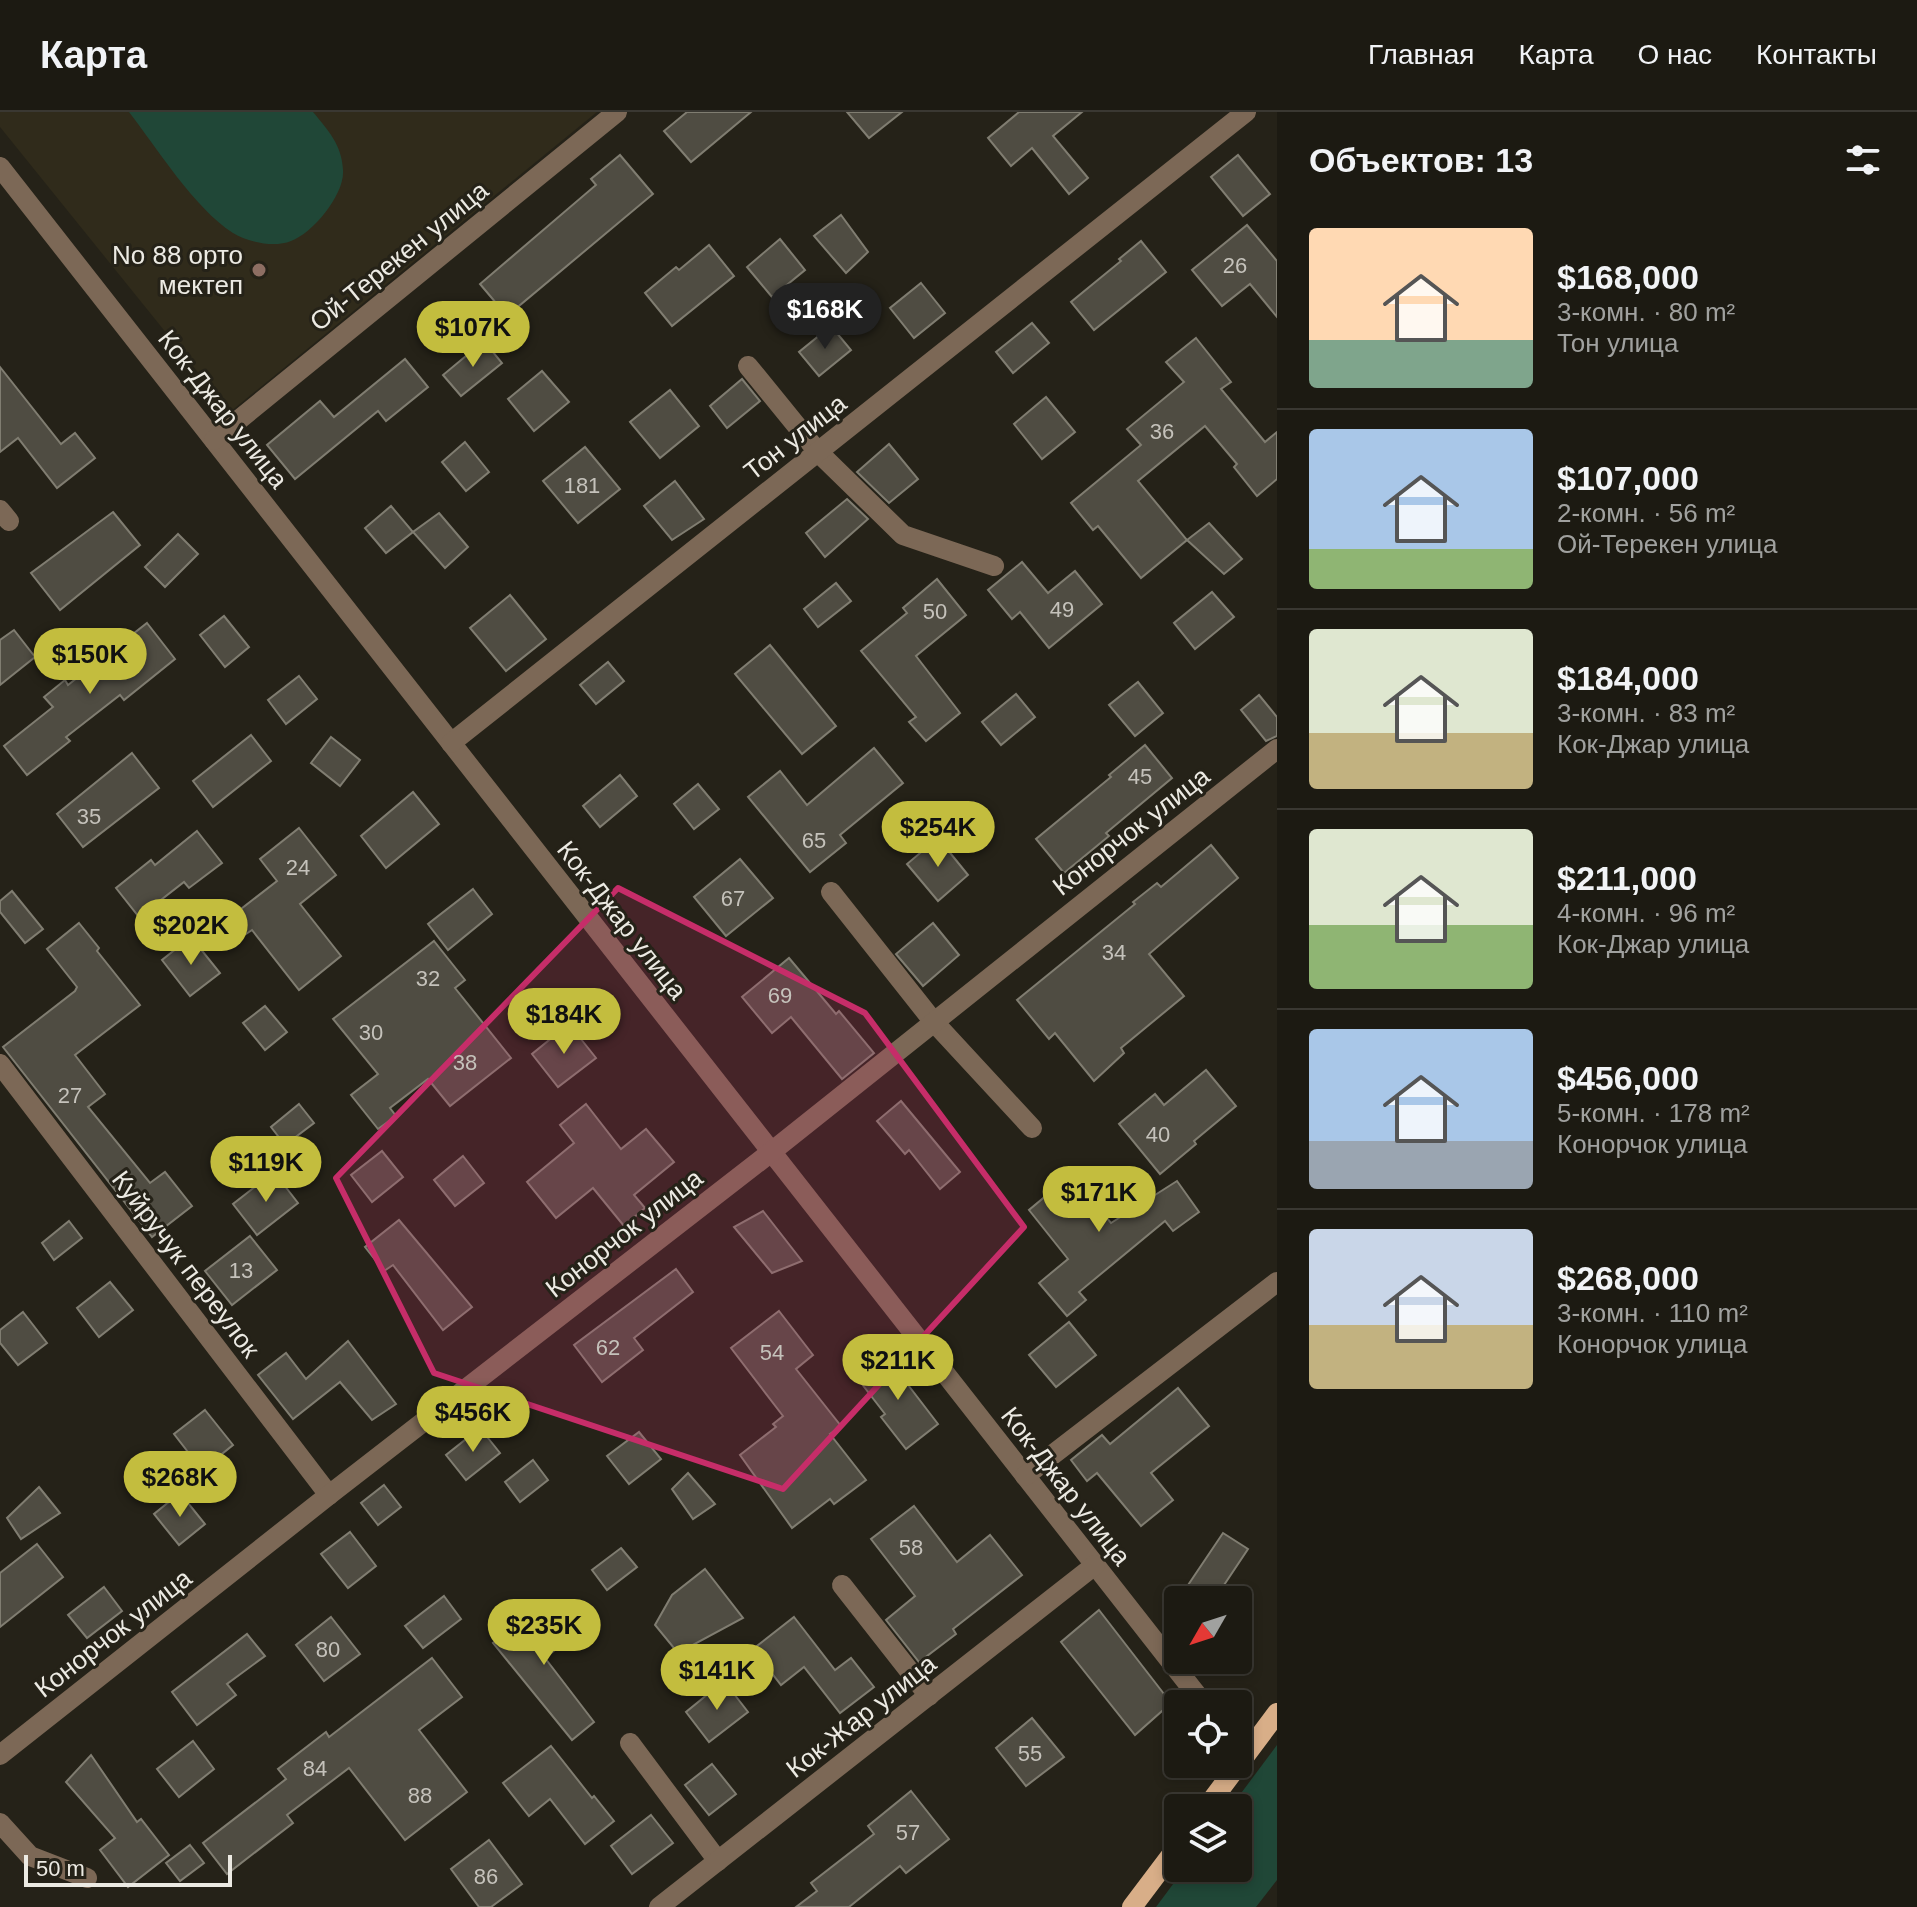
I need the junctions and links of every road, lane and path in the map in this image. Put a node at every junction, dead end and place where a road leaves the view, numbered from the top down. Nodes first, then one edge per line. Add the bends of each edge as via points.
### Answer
1 (617, 112) edge
2 (1246, 112) edge
3 (0, 167) edge
4 (748, 366) dead end
5 (214, 440) junction
6 (818, 452) junction
7 (994, 566) dead end
8 (451, 743) junction
9 (1277, 749) edge
10 (831, 892) dead end
11 (933, 1021) junction
12 (4, 1076) edge
13 (1032, 1128) dead end
14 (771, 1151) junction
15 (1277, 1282) edge
16 (1025, 1476) junction
17 (329, 1495) junction
18 (1095, 1565) junction
19 (842, 1585) dead end
20 (1193, 1690) edge
21 (929, 1696) junction
22 (1277, 1713) edge
23 (1252, 1741) edge
24 (630, 1743) dead end
25 (0, 1755) edge
26 (0, 1823) edge
27 (718, 1861) junction
28 (1164, 1865) edge
29 (87, 1878) dead end
30 (659, 1907) edge
31 (1132, 1907) edge

1 - 5 street, Ой-Терекен улица
2 - 6 street, Тон улица
3 - 5 street, Кок-Джар улица
4 - 6 street
5 - 8 street, Кок-Джар улица
6 - 7 street via 903,535
6 - 8 street, Тон улица
8 - 14 street, Кок-Джар улица
9 - 11 street, Конорчок улица
10 - 11 street
11 - 13 street
11 - 14 street, Конорчок улица
12 - 17 street, Куйручук переулок
14 - 16 street, Кок-Джар улица
14 - 17 street, Конорчок улица
15 - 16 street
16 - 18 street, Кок-Джар улица
17 - 25 street, Конорчок улица
18 - 20 street, Кок-Джар улица
18 - 21 street, Кок-Жар улица
19 - 21 street
21 - 27 street, Кок-Жар улица
22 - 23 main road
24 - 27 street
26 - 29 street via 30,1856
27 - 30 street, Кок-Жар улица
28 - 31 main road

